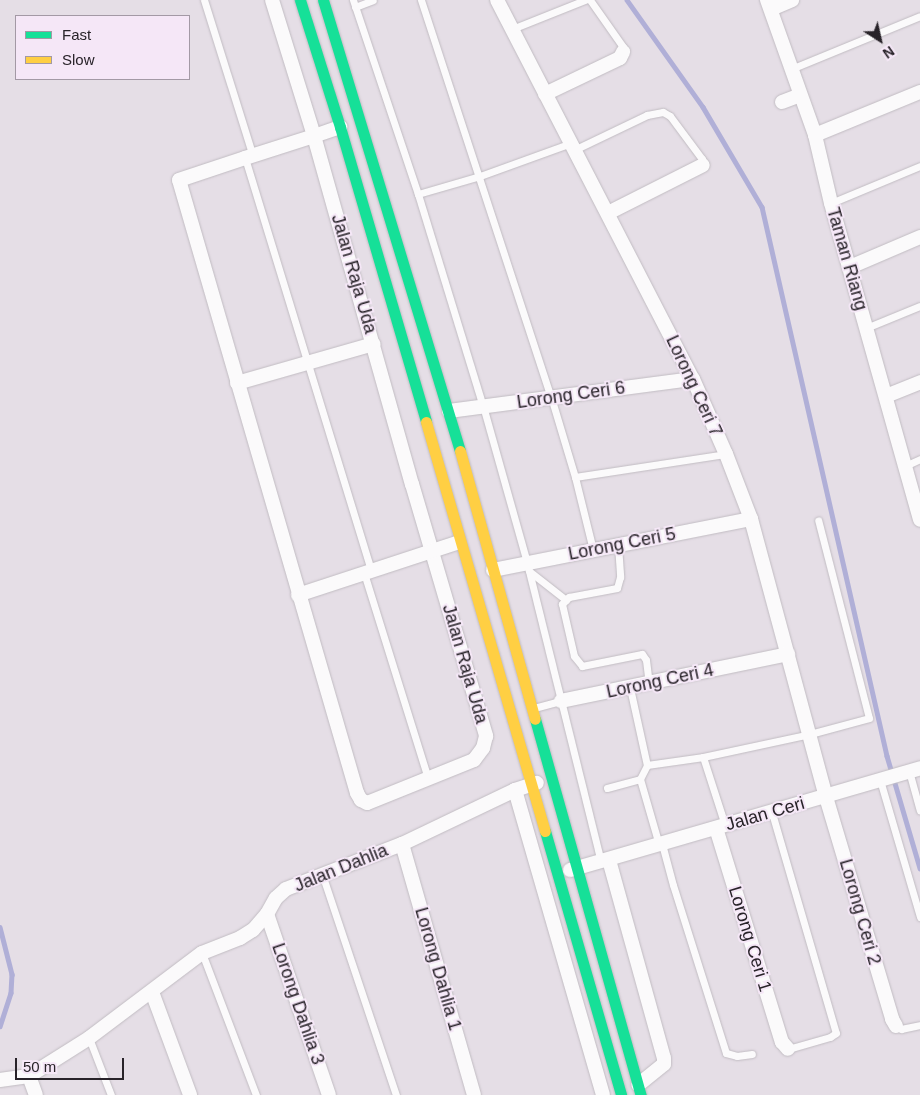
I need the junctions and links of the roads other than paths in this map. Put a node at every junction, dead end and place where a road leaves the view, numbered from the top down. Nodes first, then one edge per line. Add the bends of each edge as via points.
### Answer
1 (204, 0) edge
2 (272, 0) edge
3 (300, 0) edge
4 (323, 0) edge
5 (373, 0) edge
6 (421, 0) edge
7 (497, 0) edge
8 (585, 0) edge
9 (590, 0) edge
10 (792, 0) edge
11 (354, 4) edge
12 (769, 4) edge
13 (920, 16) edge
14 (512, 29) junction
15 (623, 52) joint
16 (791, 69) junction
17 (920, 92) edge
18 (545, 94) junction
19 (800, 95) junction
20 (782, 102) dead end
21 (340, 128) junction
22 (815, 135) junction
23 (314, 136) junction
24 (573, 147) junction
25 (249, 157) junction
26 (703, 165) joint
27 (920, 166) edge
28 (480, 176) junction
29 (418, 194) junction
30 (830, 203) junction
31 (608, 213) junction
32 (920, 237) edge
33 (850, 267) junction
34 (920, 306) edge
35 (866, 328) junction
36 (374, 344) junction
37 (307, 362) junction
38 (693, 379) junction
39 (920, 382) edge
40 (238, 383) junction
41 (886, 396) junction
42 (551, 397) junction
43 (484, 406) junction
44 (449, 412) junction
45 (726, 454) junction
46 (920, 459) edge
47 (905, 466) junction
48 (575, 477) junction
49 (751, 520) junction
50 (818, 520) dead end
51 (920, 520) edge
52 (459, 542) junction
53 (618, 545) junction
54 (593, 550) junction
55 (432, 551) junction
56 (528, 567) junction
57 (493, 570) junction
58 (368, 572) junction
59 (298, 595) junction
60 (566, 600) junction
61 (788, 654) junction
62 (649, 684) junction
63 (630, 688) junction
64 (561, 701) junction
65 (532, 709) junction
66 (810, 734) junction
67 (703, 757) junction
68 (647, 765) junction
69 (910, 770) edge
70 (552, 778) junction
71 (428, 779) junction
72 (640, 779) junction
73 (882, 779) junction
74 (530, 785) junction
75 (606, 788) dead end
76 (515, 790) junction
77 (826, 797) junction
78 (920, 811) edge
79 (772, 813) junction
80 (720, 827) junction
81 (402, 844) junction
82 (661, 845) junction
83 (605, 861) junction
84 (578, 868) junction
85 (322, 874) junction
86 (557, 874) junction
87 (267, 914) junction
88 (920, 917) edge
89 (202, 953) junction
90 (152, 992) junction
91 (920, 1025) edge
92 (896, 1026) joint
93 (89, 1038) junction
94 (788, 1048) joint
95 (752, 1054) dead end
96 (29, 1076) junction
97 (1, 1080) edge
98 (639, 1090) edge
99 (36, 1095) edge
100 (111, 1095) edge
101 (190, 1095) edge
102 (256, 1095) edge
103 (329, 1095) edge
104 (396, 1095) edge
105 (474, 1095) edge
106 (603, 1095) edge
107 (621, 1095) edge

1 - 25 lane
2 - 23 street, Jalan Raja Uda
3 - 21 main road, Jalan Raja Uda
4 - 44 main road
5 - 11 lane
6 - 28 lane
7 - 14 street, Lorong Ceri 7
8 - 14 lane
9 - 15 lane via 623,47
10 - 12 street
11 - 29 lane
12 - 16 street, Taman Riang
13 - 16 lane
14 - 18 street, Lorong Ceri 7
15 - 18 street via 620,58
16 - 19 street, Taman Riang
17 - 22 street
18 - 24 street, Lorong Ceri 7
19 - 20 street
19 - 22 street, Taman Riang
21 - 23 street
21 - 52 main road, Jalan Raja Uda
22 - 30 street, Taman Riang
23 - 25 street
23 - 36 street, Jalan Raja Uda
24 - 26 lane via 663,112 670,116 702,159
24 - 28 lane
24 - 31 street, Lorong Ceri 7
25 - 37 lane
25 - 40 street, Jalan Raja Uda via 179,180
26 - 31 street
27 - 30 lane
28 - 29 lane
28 - 42 lane
29 - 43 lane
30 - 33 street, Taman Riang
31 - 38 street, Lorong Ceri 7
32 - 33 street
33 - 35 street, Taman Riang
34 - 35 lane
35 - 41 street, Taman Riang
36 - 37 street
36 - 55 street, Jalan Raja Uda
37 - 40 street
37 - 58 lane
38 - 42 street, Lorong Ceri 6
38 - 45 street, Lorong Ceri 7
39 - 41 street
40 - 59 street, Jalan Raja Uda
41 - 47 street, Taman Riang
42 - 43 street, Lorong Ceri 6
42 - 48 lane
43 - 44 street, Lorong Ceri 6
43 - 56 lane
44 - 57 main road
45 - 48 lane
45 - 49 street, Lorong Ceri 7
46 - 47 lane
47 - 51 street, Taman Riang
48 - 54 lane
49 - 53 street, Lorong Ceri 5
49 - 61 street, Lorong Ceri 7
50 - 66 lane via 869,718
52 - 55 street
52 - 74 main road, Jalan Raja Uda
53 - 54 street, Lorong Ceri 5
53 - 60 lane via 620,577 617,588
54 - 56 street, Lorong Ceri 5
55 - 58 street
55 - 71 street, Jalan Raja Uda via 486,736 483,748 474,760
56 - 57 street, Lorong Ceri 5
56 - 60 lane
56 - 64 lane
57 - 65 main road
58 - 59 street
58 - 71 lane
59 - 71 street, Jalan Raja Uda via 361,800 367,803
60 - 62 lane via 562,604 574,656 582,666 642,654 646,660
61 - 62 street, Lorong Ceri 4
61 - 66 street, Lorong Ceri 7
62 - 63 street, Lorong Ceri 4
63 - 64 street, Lorong Ceri 4
63 - 68 lane
64 - 65 lane, Lorong Ceri 4
64 - 83 lane
65 - 70 main road
66 - 67 lane
66 - 77 street, Lorong Ceri 7
67 - 68 lane
67 - 80 lane
68 - 72 lane
69 - 73 street, Jalan Ceri
69 - 78 lane
70 - 74 street, Jalan Dahlia
70 - 84 main road
72 - 75 lane
72 - 82 lane
73 - 77 street, Jalan Ceri
73 - 88 lane
74 - 76 street, Jalan Dahlia
74 - 86 main road, Jalan Raja Uda
76 - 81 street, Jalan Dahlia
76 - 106 street
77 - 79 street, Jalan Ceri
77 - 92 street, Lorong Ceri 2
79 - 80 street, Jalan Ceri
79 - 94 lane via 836,1033
80 - 82 street, Jalan Ceri
80 - 94 street, Lorong Ceri 1 via 782,1042
81 - 85 street, Jalan Dahlia
81 - 105 street, Lorong Dahlia 1
82 - 83 street, Jalan Ceri
82 - 95 lane via 726,1053 737,1056
83 - 84 street, Jalan Ceri
83 - 98 street via 664,1058 664,1064
84 - 86 street, Jalan Ceri
84 - 98 main road
85 - 87 street, Jalan Dahlia via 286,890 276,898
85 - 104 lane
86 - 107 main road, Jalan Raja Uda
87 - 89 street, Jalan Dahlia via 246,934
87 - 103 street, Lorong Dahlia 3
89 - 90 street, Jalan Dahlia
89 - 102 lane
90 - 93 street, Jalan Dahlia
90 - 101 street
91 - 92 lane via 901,1029
93 - 96 street, Jalan Dahlia
93 - 100 lane
96 - 97 street, Jalan Dahlia
96 - 99 street

